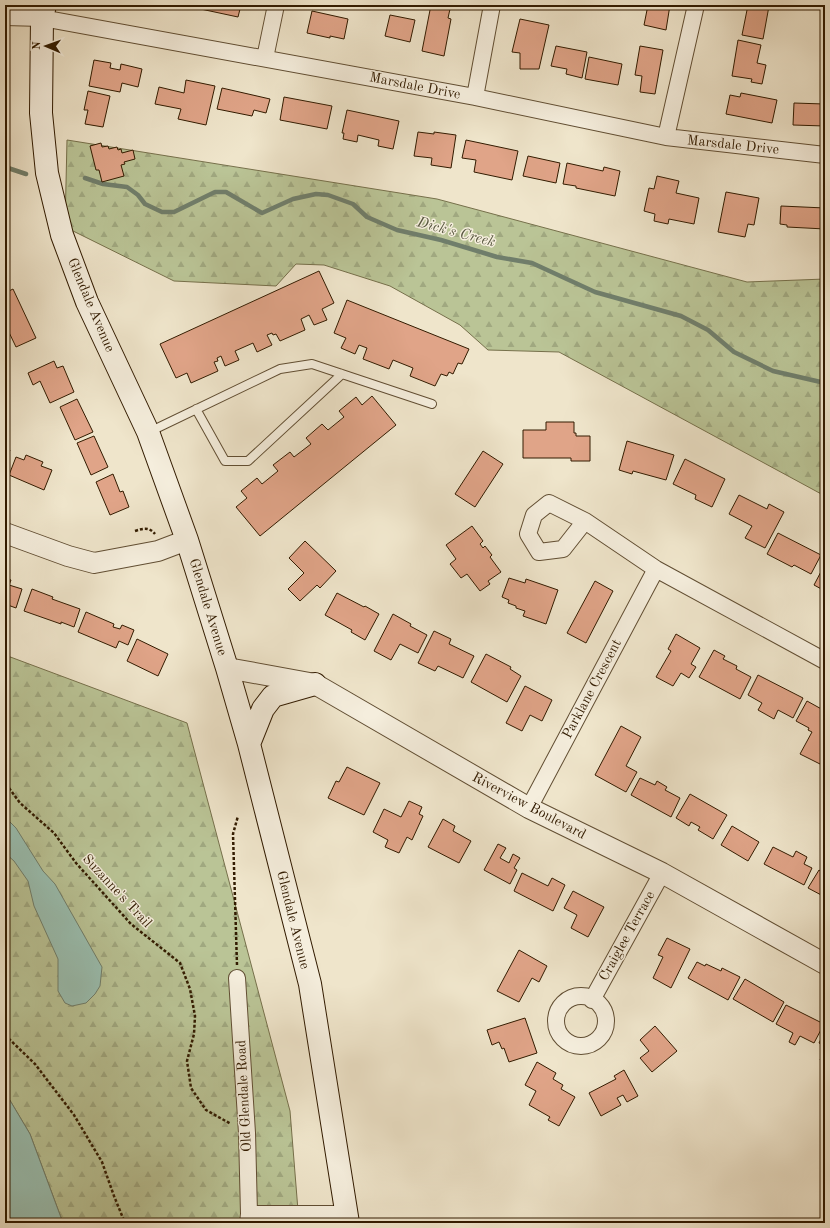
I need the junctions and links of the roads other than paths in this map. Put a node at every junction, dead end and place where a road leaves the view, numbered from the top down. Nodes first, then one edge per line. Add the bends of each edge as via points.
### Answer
1 (276, 5) edge
2 (492, 5) edge
3 (696, 5) edge
4 (44, 11) edge
5 (5, 17) edge
6 (266, 58) junction
7 (475, 97) junction
8 (666, 137) junction
9 (825, 155) edge
10 (342, 374) junction
11 (432, 404) dead end
12 (196, 409) junction
13 (148, 432) junction
14 (585, 521) dead end
15 (5, 532) edge
16 (187, 540) junction
17 (656, 569) junction
18 (825, 661) edge
19 (227, 668) junction
20 (315, 684) junction
21 (249, 744) junction
22 (529, 808) junction
23 (662, 873) junction
24 (825, 964) edge
25 (237, 978) road end
26 (592, 1000) dead end
27 (248, 1218) edge
28 (348, 1219) edge

1 - 6 street
2 - 7 street
3 - 8 street
4 - 5 street, Marsdale Drive
4 - 6 street, Marsdale Drive
4 - 13 main road, Glendale Avenue via 41,112 47,173 62,235 87,302
6 - 7 street, Marsdale Drive
7 - 8 street, Marsdale Drive
8 - 9 street, Marsdale Drive
10 - 11 lane
10 - 12 lane via 312,364 280,369
10 - 12 lane via 248,461 225,461
12 - 13 lane
13 - 16 main road, Glendale Avenue
14 - 17 street
15 - 16 street via 94,563 158,551
16 - 19 main road, Glendale Avenue
17 - 18 street
17 - 22 street, Parklane Crescent
19 - 20 street, Riverview Boulevard
19 - 21 main road, Glendale Avenue
20 - 21 main road via 273,696 263,709
20 - 22 street, Riverview Boulevard
21 - 28 main road, Glendale Avenue via 310,984
22 - 23 street, Riverview Boulevard
23 - 24 street, Riverview Boulevard
23 - 26 street, Craiglee Terrace
25 - 27 street, Old Glendale Road via 247,1134
27 - 28 street, Old Glendale Road

